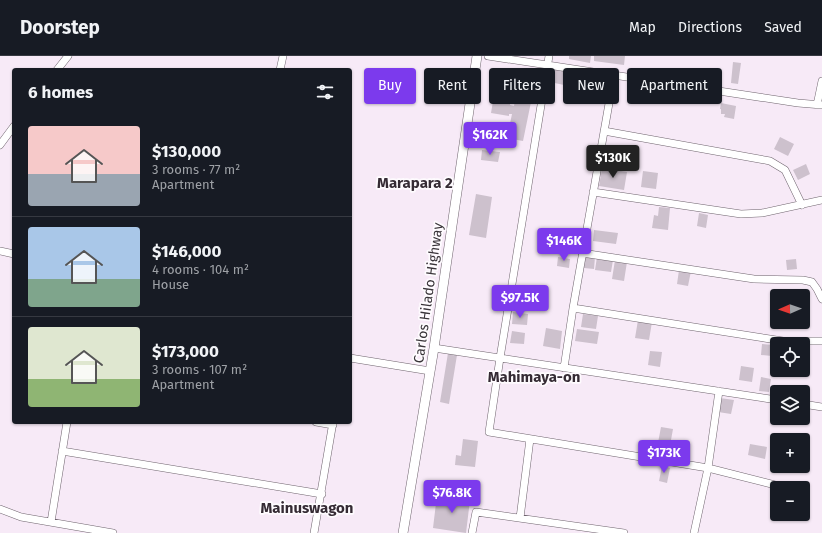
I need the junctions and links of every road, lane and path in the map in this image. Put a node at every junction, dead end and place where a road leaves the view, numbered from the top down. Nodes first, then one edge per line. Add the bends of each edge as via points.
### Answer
1 (68, 56) edge
2 (282, 56) edge
3 (477, 56) edge
4 (488, 56) edge
5 (549, 56) edge
6 (548, 64) junction
7 (58, 68) edge
8 (280, 68) edge
9 (572, 68) edge
10 (619, 76) edge
11 (822, 81) edge
12 (609, 104) edge
13 (820, 105) edge
14 (12, 129) edge
15 (604, 131) junction
16 (0, 145) edge
17 (593, 192) junction
18 (822, 200) edge
19 (802, 205) junction
20 (0, 251) edge
21 (582, 253) junction
22 (12, 254) edge
23 (822, 299) edge
24 (573, 308) junction
25 (822, 341) edge
26 (434, 348) junction
27 (352, 358) edge
28 (500, 358) junction
29 (564, 368) junction
30 (430, 370) junction
31 (718, 391) junction
32 (770, 399) edge
33 (810, 405) edge
34 (822, 407) edge
35 (67, 424) edge
36 (333, 424) edge
37 (530, 439) junction
38 (62, 451) junction
39 (708, 468) junction
40 (770, 484) edge
41 (322, 494) junction
42 (0, 509) edge
43 (520, 518) junction
44 (51, 522) junction
45 (81, 531) edge
46 (113, 533) edge
47 (314, 533) edge
48 (403, 533) edge
49 (472, 533) edge
50 (624, 533) edge
51 (694, 533) edge

1 - 7 street
2 - 8 street
3 - 26 main road, Carlos Hilado Highway
4 - 6 street
5 - 6 street
6 - 9 street
6 - 28 street
10 - 13 street
11 - 13 street
12 - 15 street
14 - 16 street
15 - 17 street
15 - 19 street via 770,161 785,170
17 - 19 street via 741,214 762,214
17 - 21 street
18 - 19 street
20 - 22 street
21 - 23 street via 754,279 803,280 812,282
21 - 24 street
24 - 25 street via 783,341
24 - 29 street
26 - 28 street
26 - 30 main road, Carlos Hilado Highway
27 - 30 street
28 - 29 street
28 - 37 street via 489,432
29 - 31 street
30 - 48 main road, Carlos Hilado Highway
31 - 32 street
31 - 39 street
33 - 34 street
35 - 38 street
36 - 41 street
37 - 39 street
37 - 43 street
38 - 41 street
38 - 44 street
39 - 40 street
39 - 51 street
41 - 47 street
42 - 44 street via 21,517
43 - 49 street via 476,512
43 - 50 street
44 - 45 street
45 - 46 street

